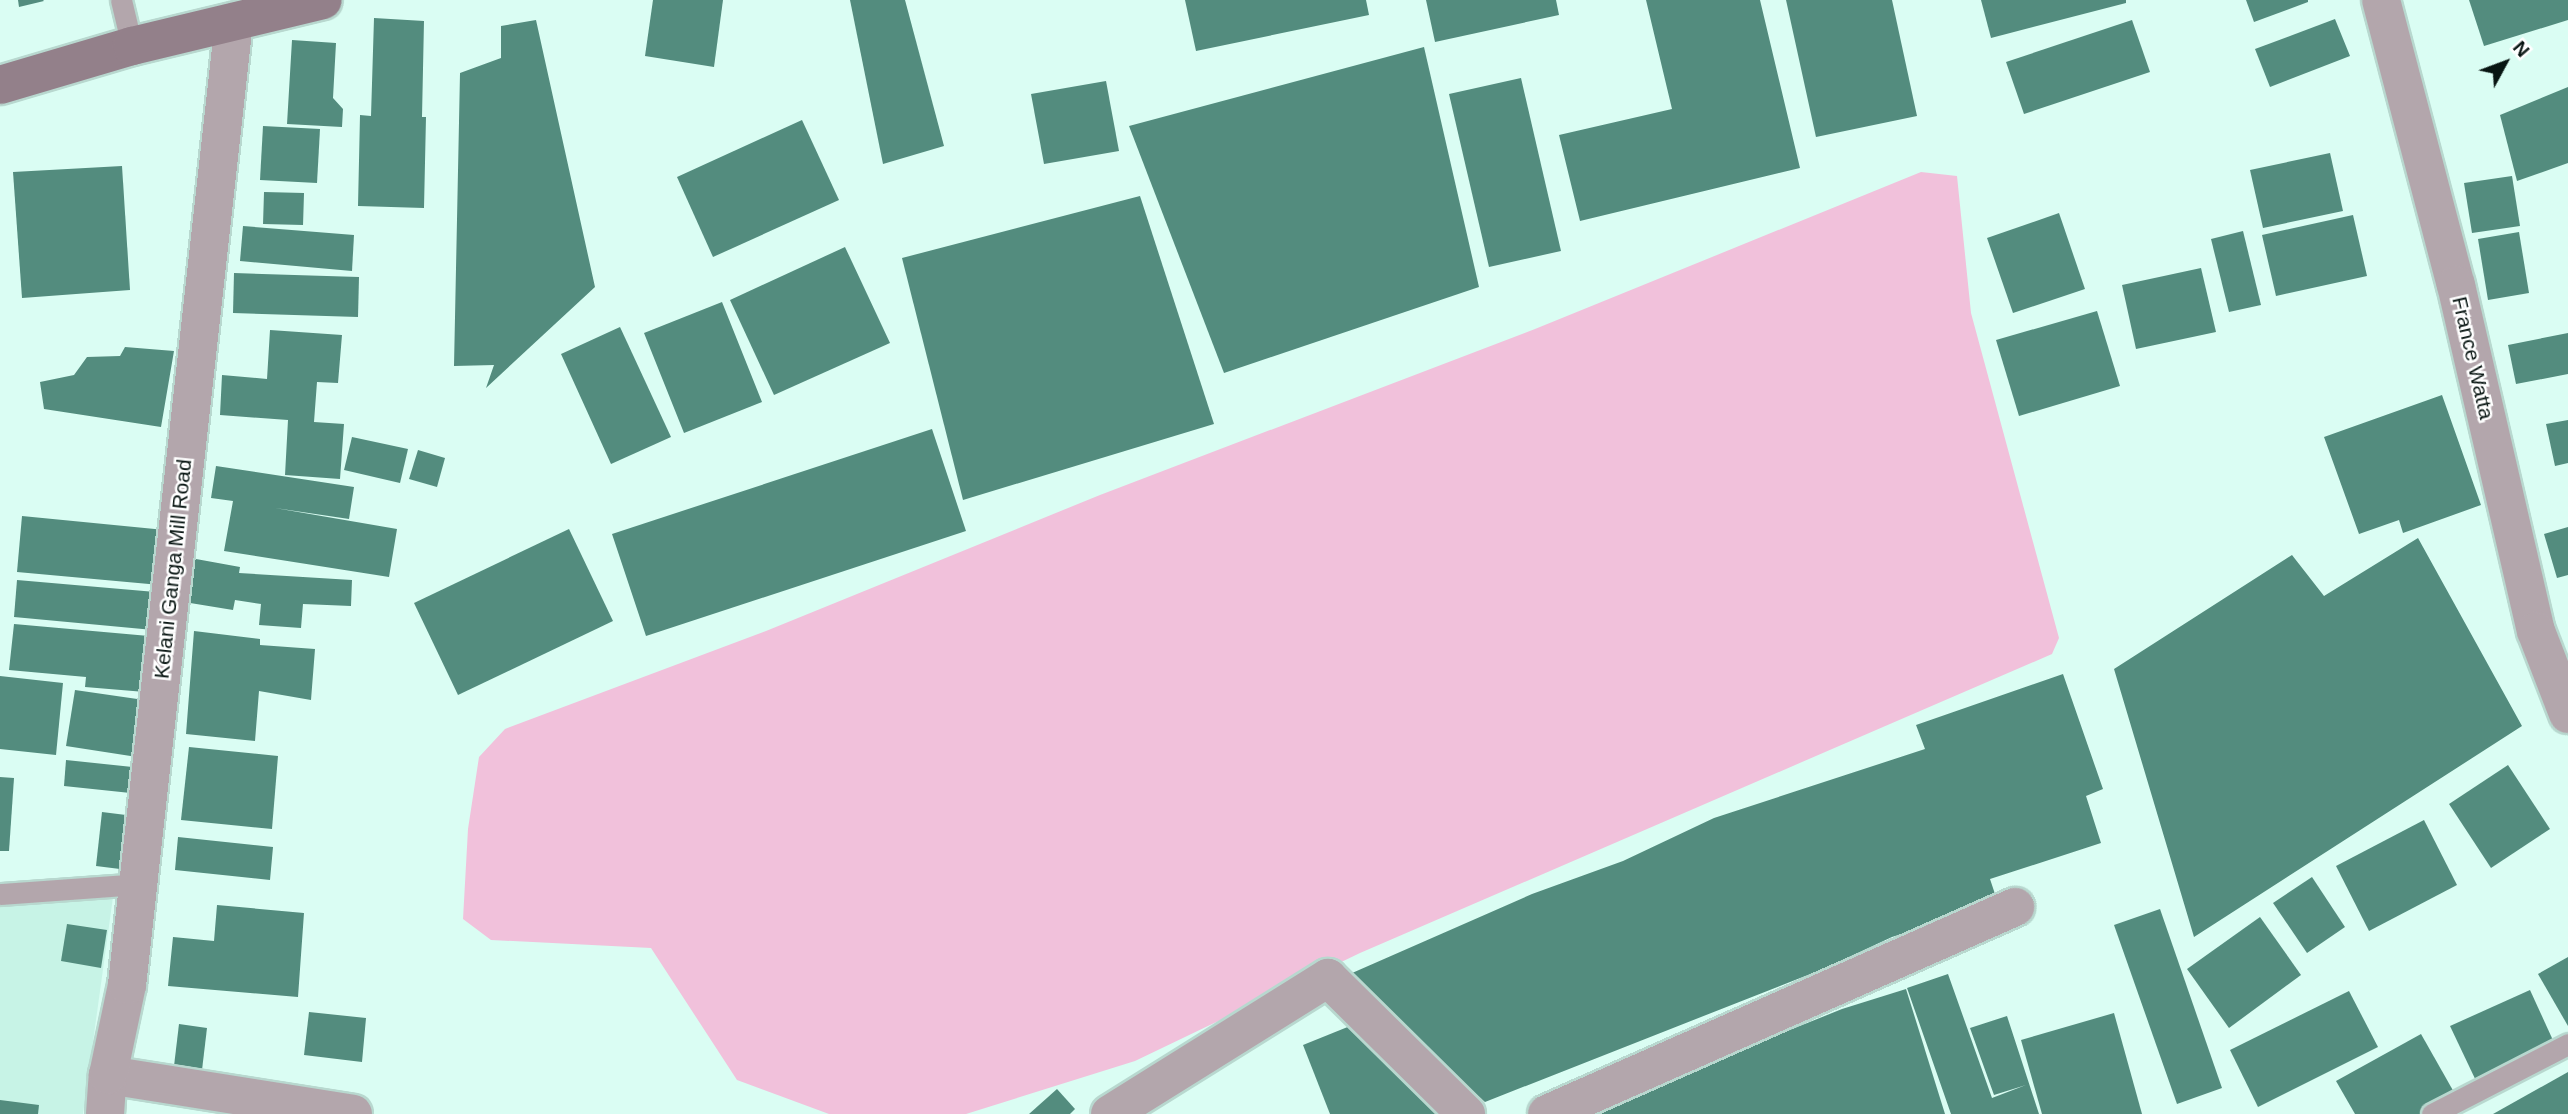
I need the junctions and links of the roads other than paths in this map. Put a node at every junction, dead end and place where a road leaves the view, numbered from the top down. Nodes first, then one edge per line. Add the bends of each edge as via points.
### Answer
1 (121, 0) edge
2 (323, 0) edge
3 (2381, 0) edge
4 (231, 11) edge
5 (132, 46) junction
6 (0, 85) edge
7 (2568, 714) edge
8 (138, 884) junction
9 (0, 894) edge
10 (2015, 906) dead end
11 (2568, 1044) edge
12 (108, 1075) junction
13 (105, 1114) edge
14 (353, 1114) edge
15 (1111, 1114) edge
16 (1466, 1114) edge
17 (1547, 1114) edge
18 (2432, 1114) edge

1 - 5 lane
2 - 4 street
3 - 7 street, France Watta via 2456,285 2536,631
4 - 5 street
4 - 8 street, Kelani Ganga Mill Road
5 - 6 street
8 - 9 lane
8 - 12 street, Kelani Ganga Mill Road via 127,985
10 - 17 street
11 - 18 lane
12 - 13 street, Kelani Ganga Mill Road
12 - 14 street
15 - 16 street via 1328,978

